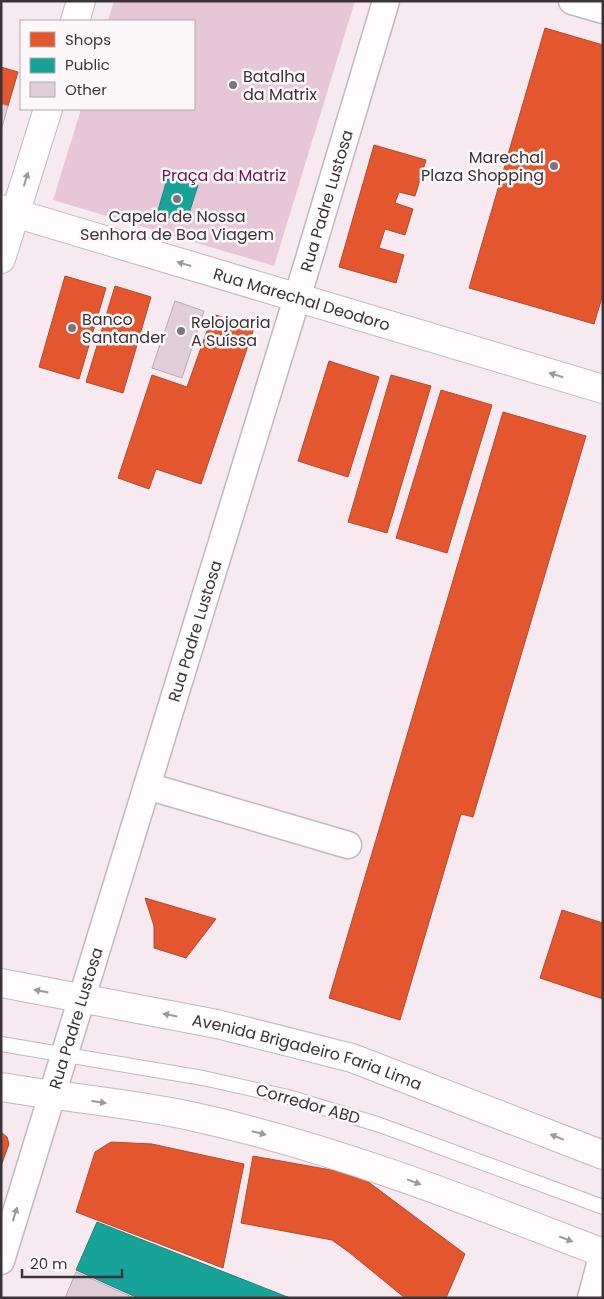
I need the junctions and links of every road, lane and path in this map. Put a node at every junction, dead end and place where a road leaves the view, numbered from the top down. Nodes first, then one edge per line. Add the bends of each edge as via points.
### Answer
1 (81, 1) edge
2 (386, 1) edge
3 (572, 1) edge
4 (603, 10) edge
5 (75, 20) edge
6 (48, 110) edge
7 (8, 211) edge
8 (1, 259) edge
9 (298, 297) junction
10 (603, 390) edge
11 (147, 786) junction
12 (348, 845) dead end
13 (1, 983) edge
14 (81, 999) junction
15 (1, 1044) edge
16 (64, 1054) junction
17 (1, 1087) edge
18 (51, 1096) junction
19 (603, 1155) edge
20 (603, 1207) edge
21 (603, 1253) edge
22 (1, 1261) edge
23 (591, 1298) edge

1 - 5 main road
2 - 9 street, Rua Padre Lustosa
3 - 4 street
7 -> 6 main road
7 - 8 main road
9 -> 7 main road, Rua Marechal Deodoro
10 -> 9 main road, Rua Marechal Deodoro
9 - 11 street, Rua Padre Lustosa
11 - 12 street
11 - 14 street, Rua Padre Lustosa
14 -> 13 main road, Avenida Brigadeiro Faria Lima
14 - 16 street, Rua Padre Lustosa
19 -> 14 main road, Avenida Brigadeiro Faria Lima via 352,1058 222,1026
15 - 16 lane, Corredor ABD
16 - 18 street, Rua Padre Lustosa
16 - 20 lane, Corredor ABD via 203,1078 288,1097 380,1125
17 - 18 main road
18 -> 21 main road via 193,1117 277,1137 359,1162
22 -> 18 street, Rua Padre Lustosa
21 - 23 street

